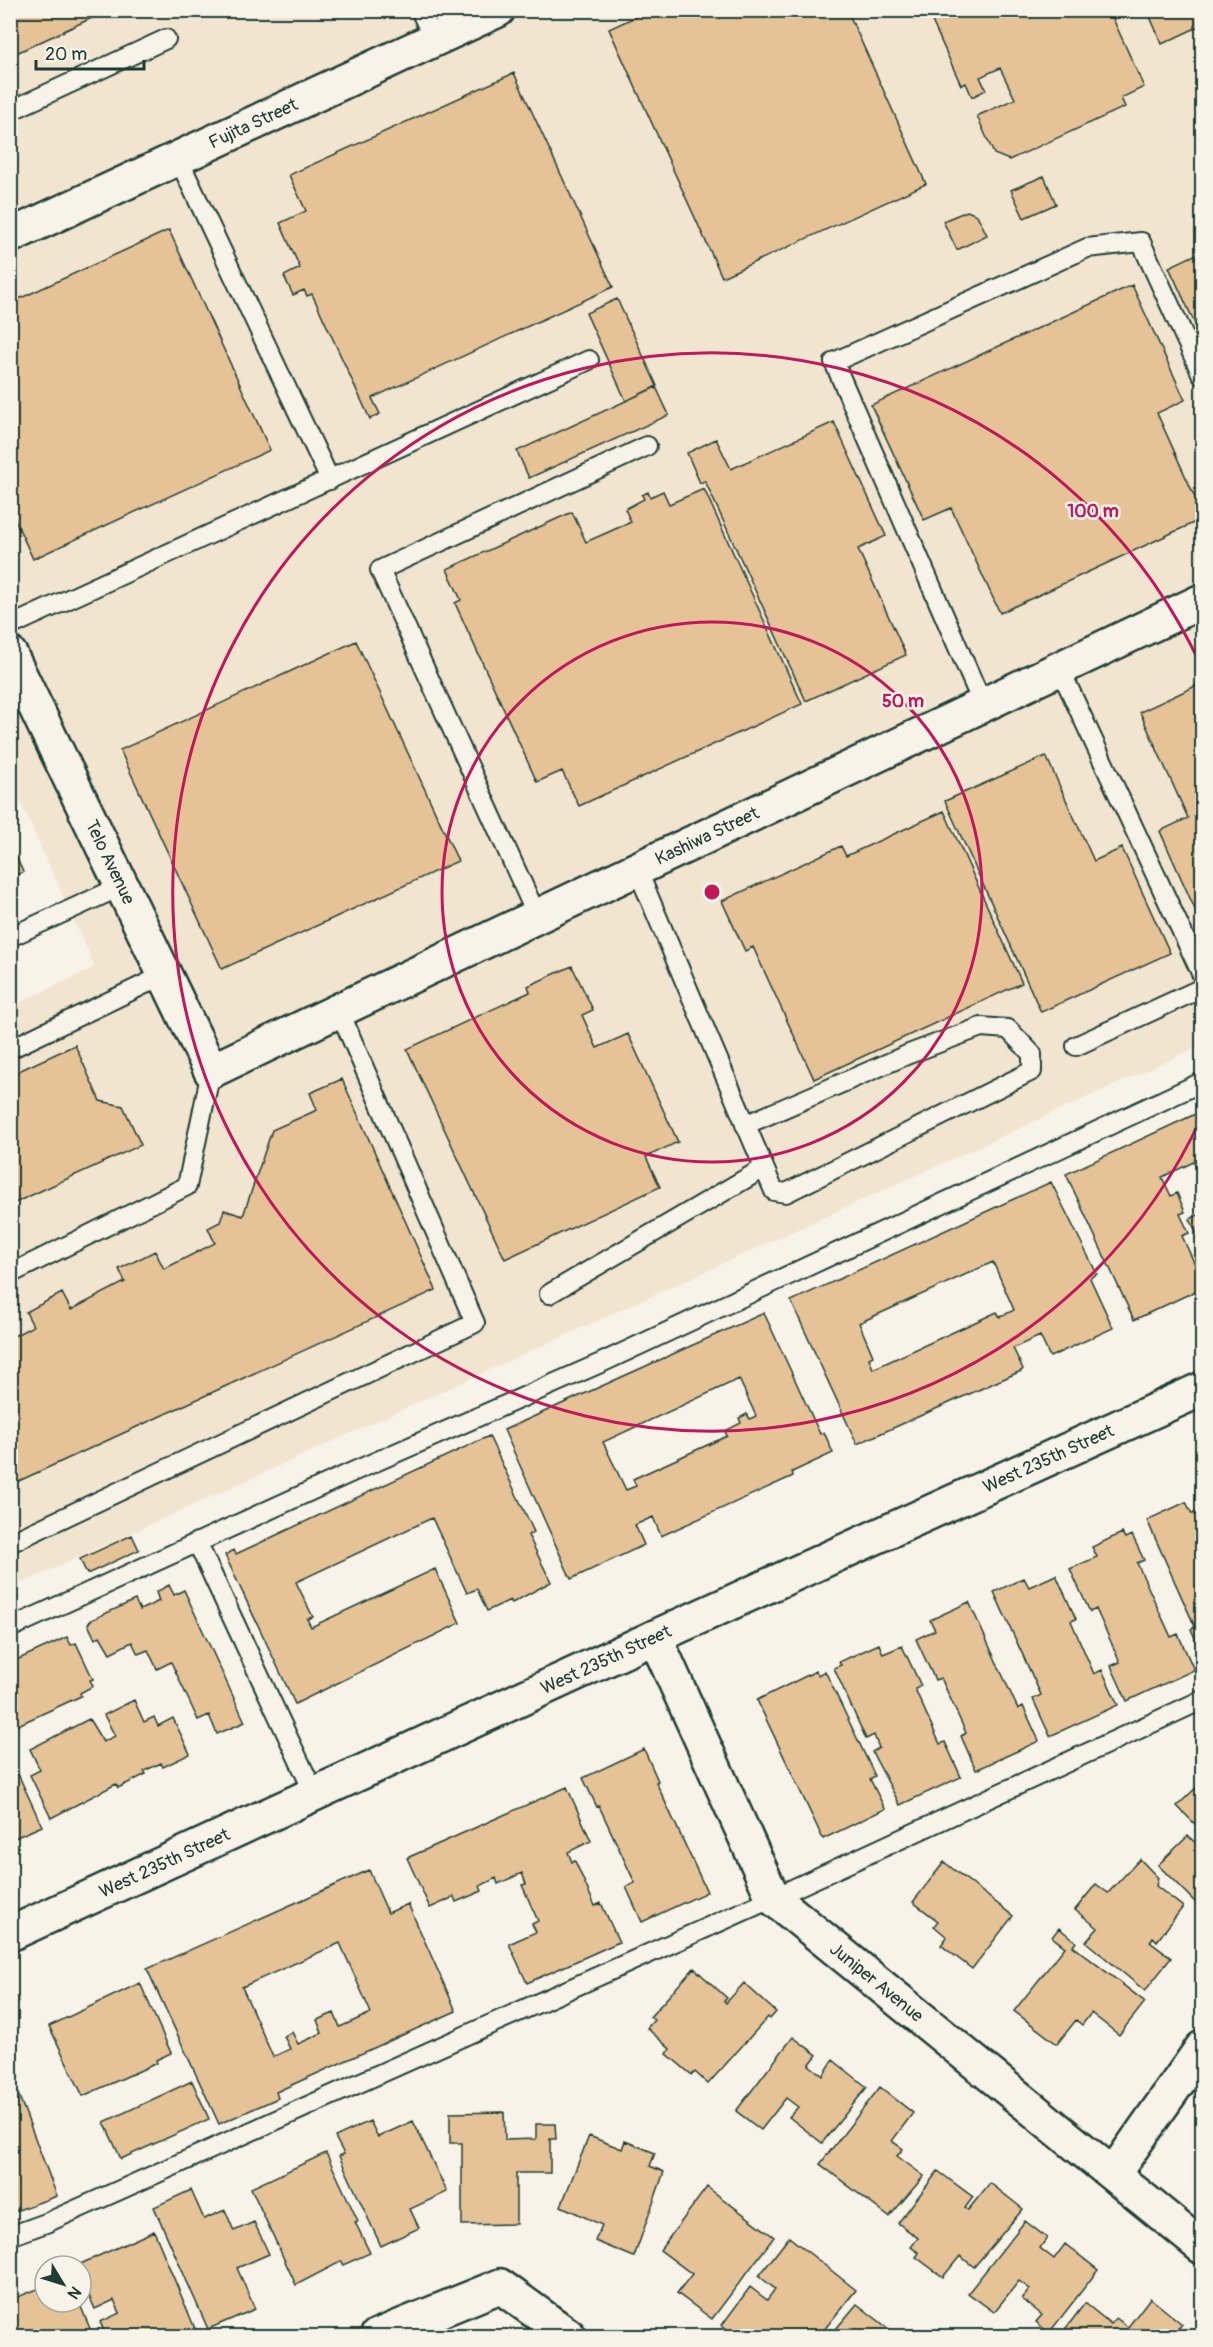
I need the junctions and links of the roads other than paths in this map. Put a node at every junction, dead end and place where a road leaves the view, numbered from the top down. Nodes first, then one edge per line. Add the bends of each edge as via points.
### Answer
1 (420, 10) edge
2 (498, 10) edge
3 (166, 39) dead end
4 (434, 40) junction
5 (10, 111) edge
6 (178, 158) junction
7 (10, 236) edge
8 (589, 360) dead end
9 (1203, 375) edge
10 (647, 446) dead end
11 (330, 480) junction
12 (1203, 601) edge
13 (10, 626) edge
14 (10, 654) edge
15 (1060, 669) junction
16 (983, 705) junction
17 (637, 868) junction
18 (122, 886) junction
19 (537, 916) junction
20 (10, 937) edge
21 (164, 975) junction
22 (1203, 975) edge
23 (1203, 988) edge
24 (339, 1010) junction
25 (1076, 1046) dead end
26 (10, 1049) edge
27 (211, 1071) junction
28 (1203, 1082) edge
29 (745, 1125) junction
30 (764, 1168) junction
31 (10, 1274) edge
32 (549, 1294) dead end
33 (1203, 1389) edge
34 (197, 1542) junction
35 (10, 1543) edge
36 (10, 1628) edge
37 (655, 1637) junction
38 (1203, 1700) edge
39 (314, 1793) junction
40 (773, 1898) junction
41 (10, 1934) edge
42 (1203, 2048) edge
43 (1114, 2173) junction
44 (10, 2236) edge
45 (1203, 2247) edge
46 (377, 2337) edge
47 (569, 2337) edge

1 - 4 lane
2 - 4 street, Fujita Street
3 - 5 lane
4 - 6 street, Fujita Street
6 - 7 street, Fujita Street
6 - 11 lane
8 - 11 lane
9 - 16 lane via 1141,242 1087,248 834,362
10 - 19 lane via 380,570
11 - 13 lane
12 - 15 street, Kashiwa Street
14 - 18 street, Telo Avenue
15 - 16 street, Kashiwa Street
15 - 22 lane
16 - 17 street, Kashiwa Street
17 - 19 street, Kashiwa Street
17 - 29 lane
18 - 20 lane
18 - 21 street, Telo Avenue
19 - 24 street, Kashiwa Street
21 - 26 lane
21 - 27 street, Telo Avenue
23 - 25 lane
24 - 27 street, Kashiwa Street
24 - 35 lane via 475,1323
27 - 31 lane via 187,1186
28 - 34 lane via 603,1362
29 - 30 lane
29 - 30 lane via 981,1027 1008,1029 1032,1054 1032,1071 786,1193 774,1191
30 - 32 lane
33 - 37 street, West 235th Street
34 - 36 lane
34 - 39 lane
37 - 39 street, West 235th Street
37 - 40 street, Juniper Avenue
38 - 40 lane
39 - 41 street, West 235th Street
40 - 43 street, Juniper Avenue
40 - 44 lane
42 - 43 street
43 - 45 street, Juniper Avenue
46 - 47 street via 500,2286

